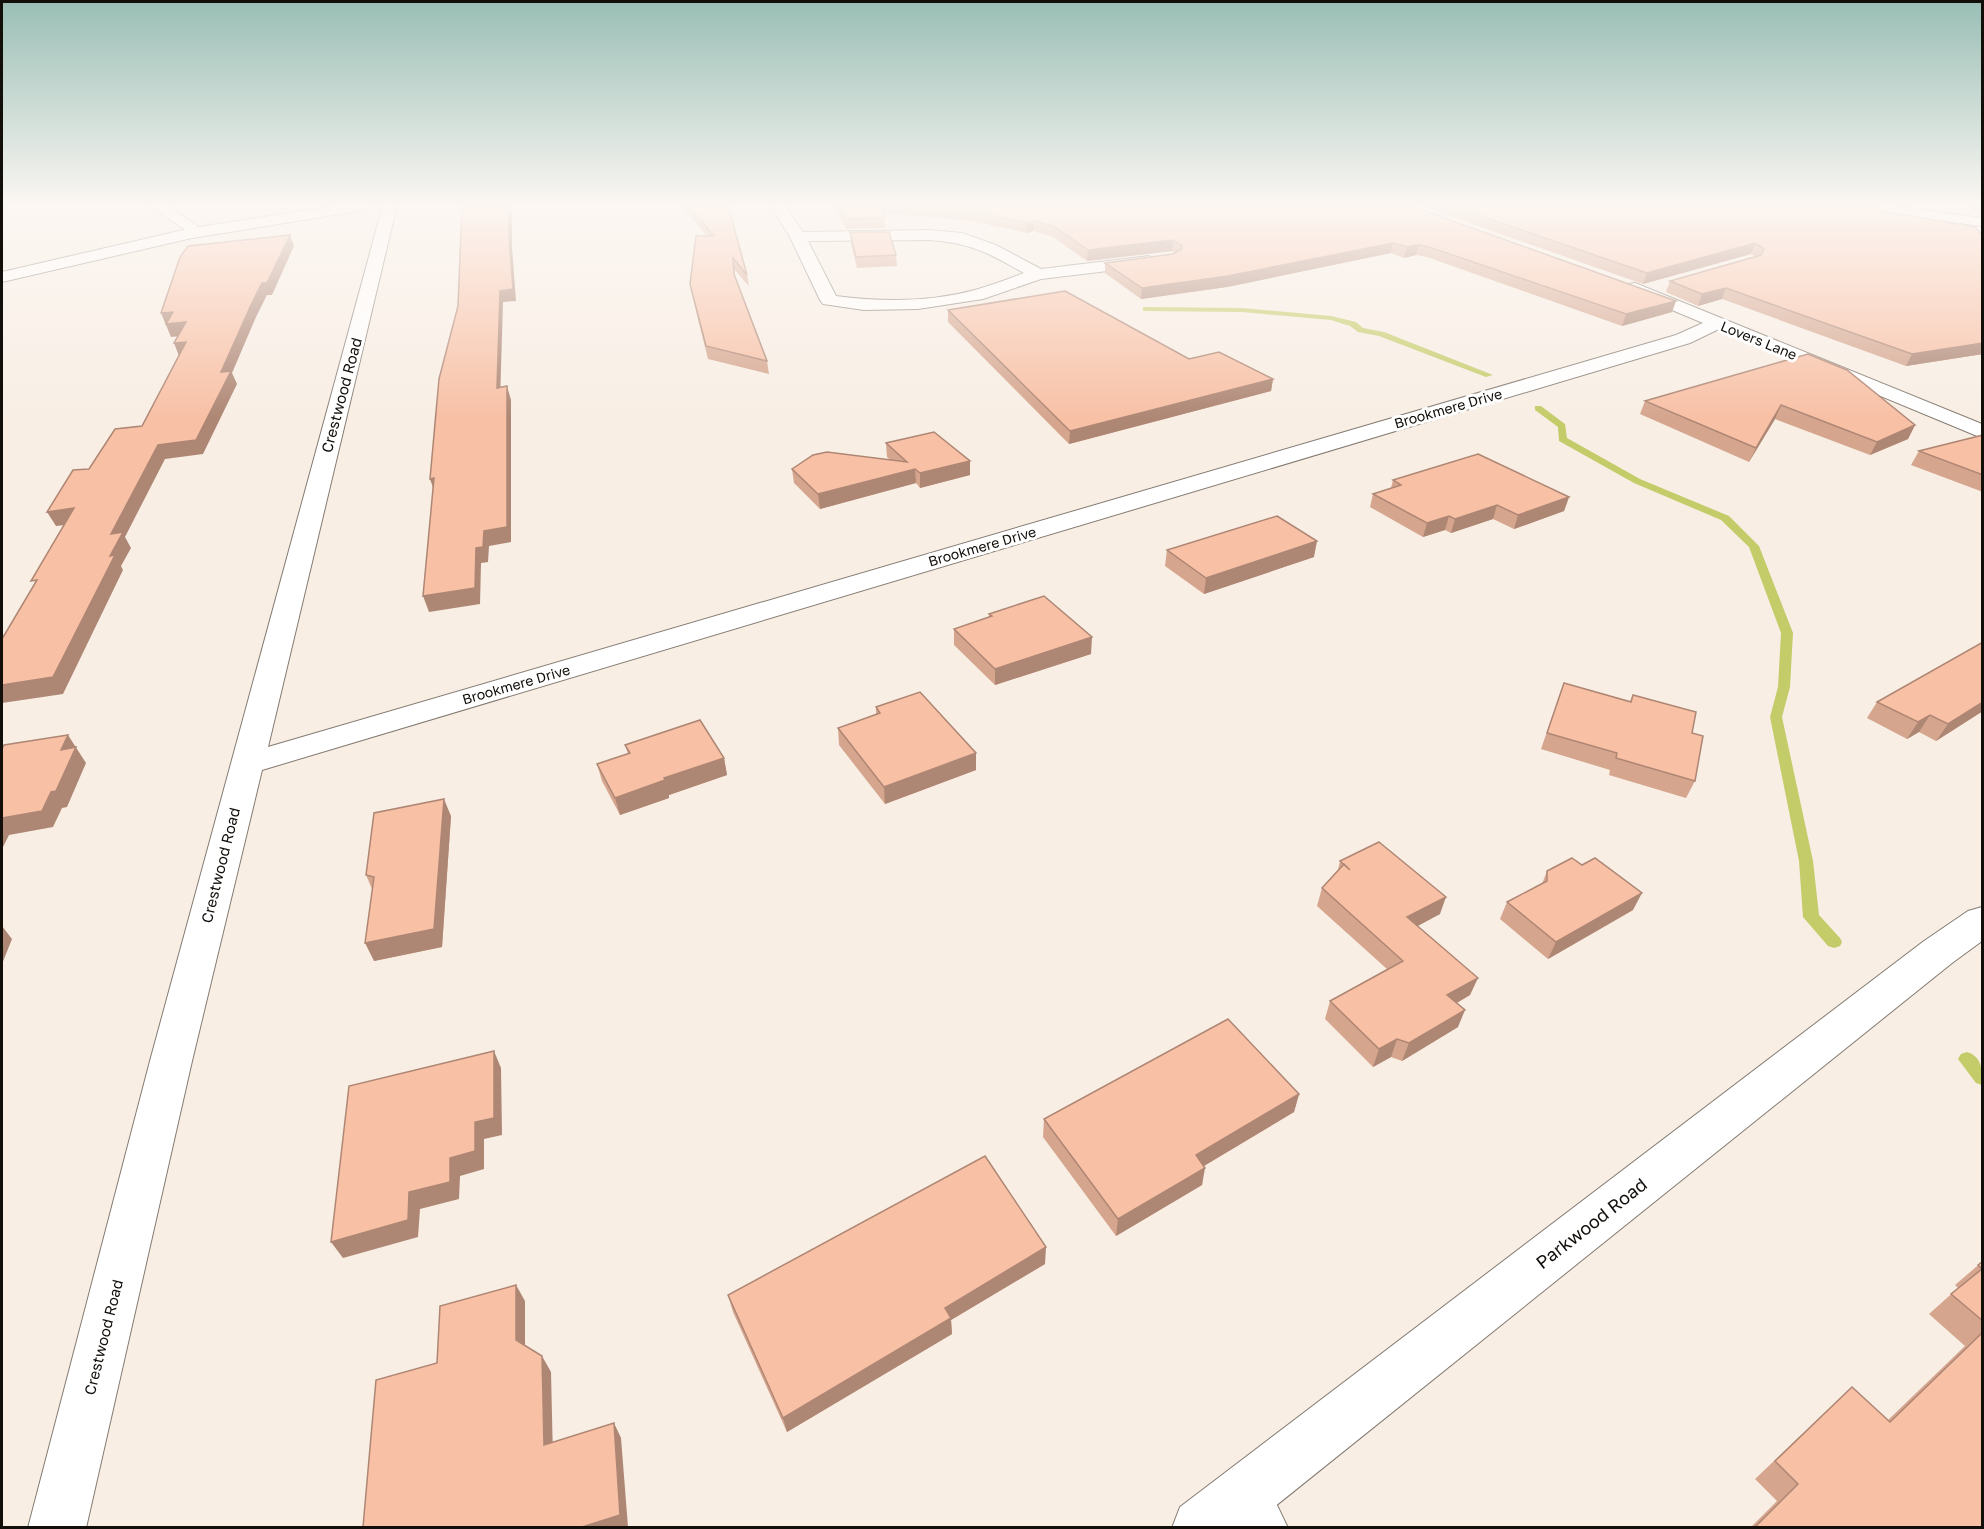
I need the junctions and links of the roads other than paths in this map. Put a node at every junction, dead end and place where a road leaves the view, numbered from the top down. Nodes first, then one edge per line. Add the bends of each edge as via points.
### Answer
1 (372, 276) edge
2 (817, 276) edge
3 (1031, 276) edge
4 (1622, 283) edge
5 (1664, 285) edge
6 (1642, 291) junction
7 (1717, 323) junction
8 (1983, 432) edge
9 (246, 764) junction
10 (1983, 921) edge
11 (1258, 1509) edge
12 (57, 1527) edge
13 (1201, 1527) edge

1 - 9 street, Crestwood Road
2 - 3 street via 829,300 864,305 918,304 977,295
4 - 6 street, Lovers Lane
5 - 6 street
6 - 7 street, Lovers Lane
7 - 8 street, Lovers Lane
7 - 9 street, Brookmere Drive via 1672,342
9 - 12 street, Crestwood Road
10 - 11 street, Parkwood Road via 1938,952
11 - 13 street, Parkwood Road

